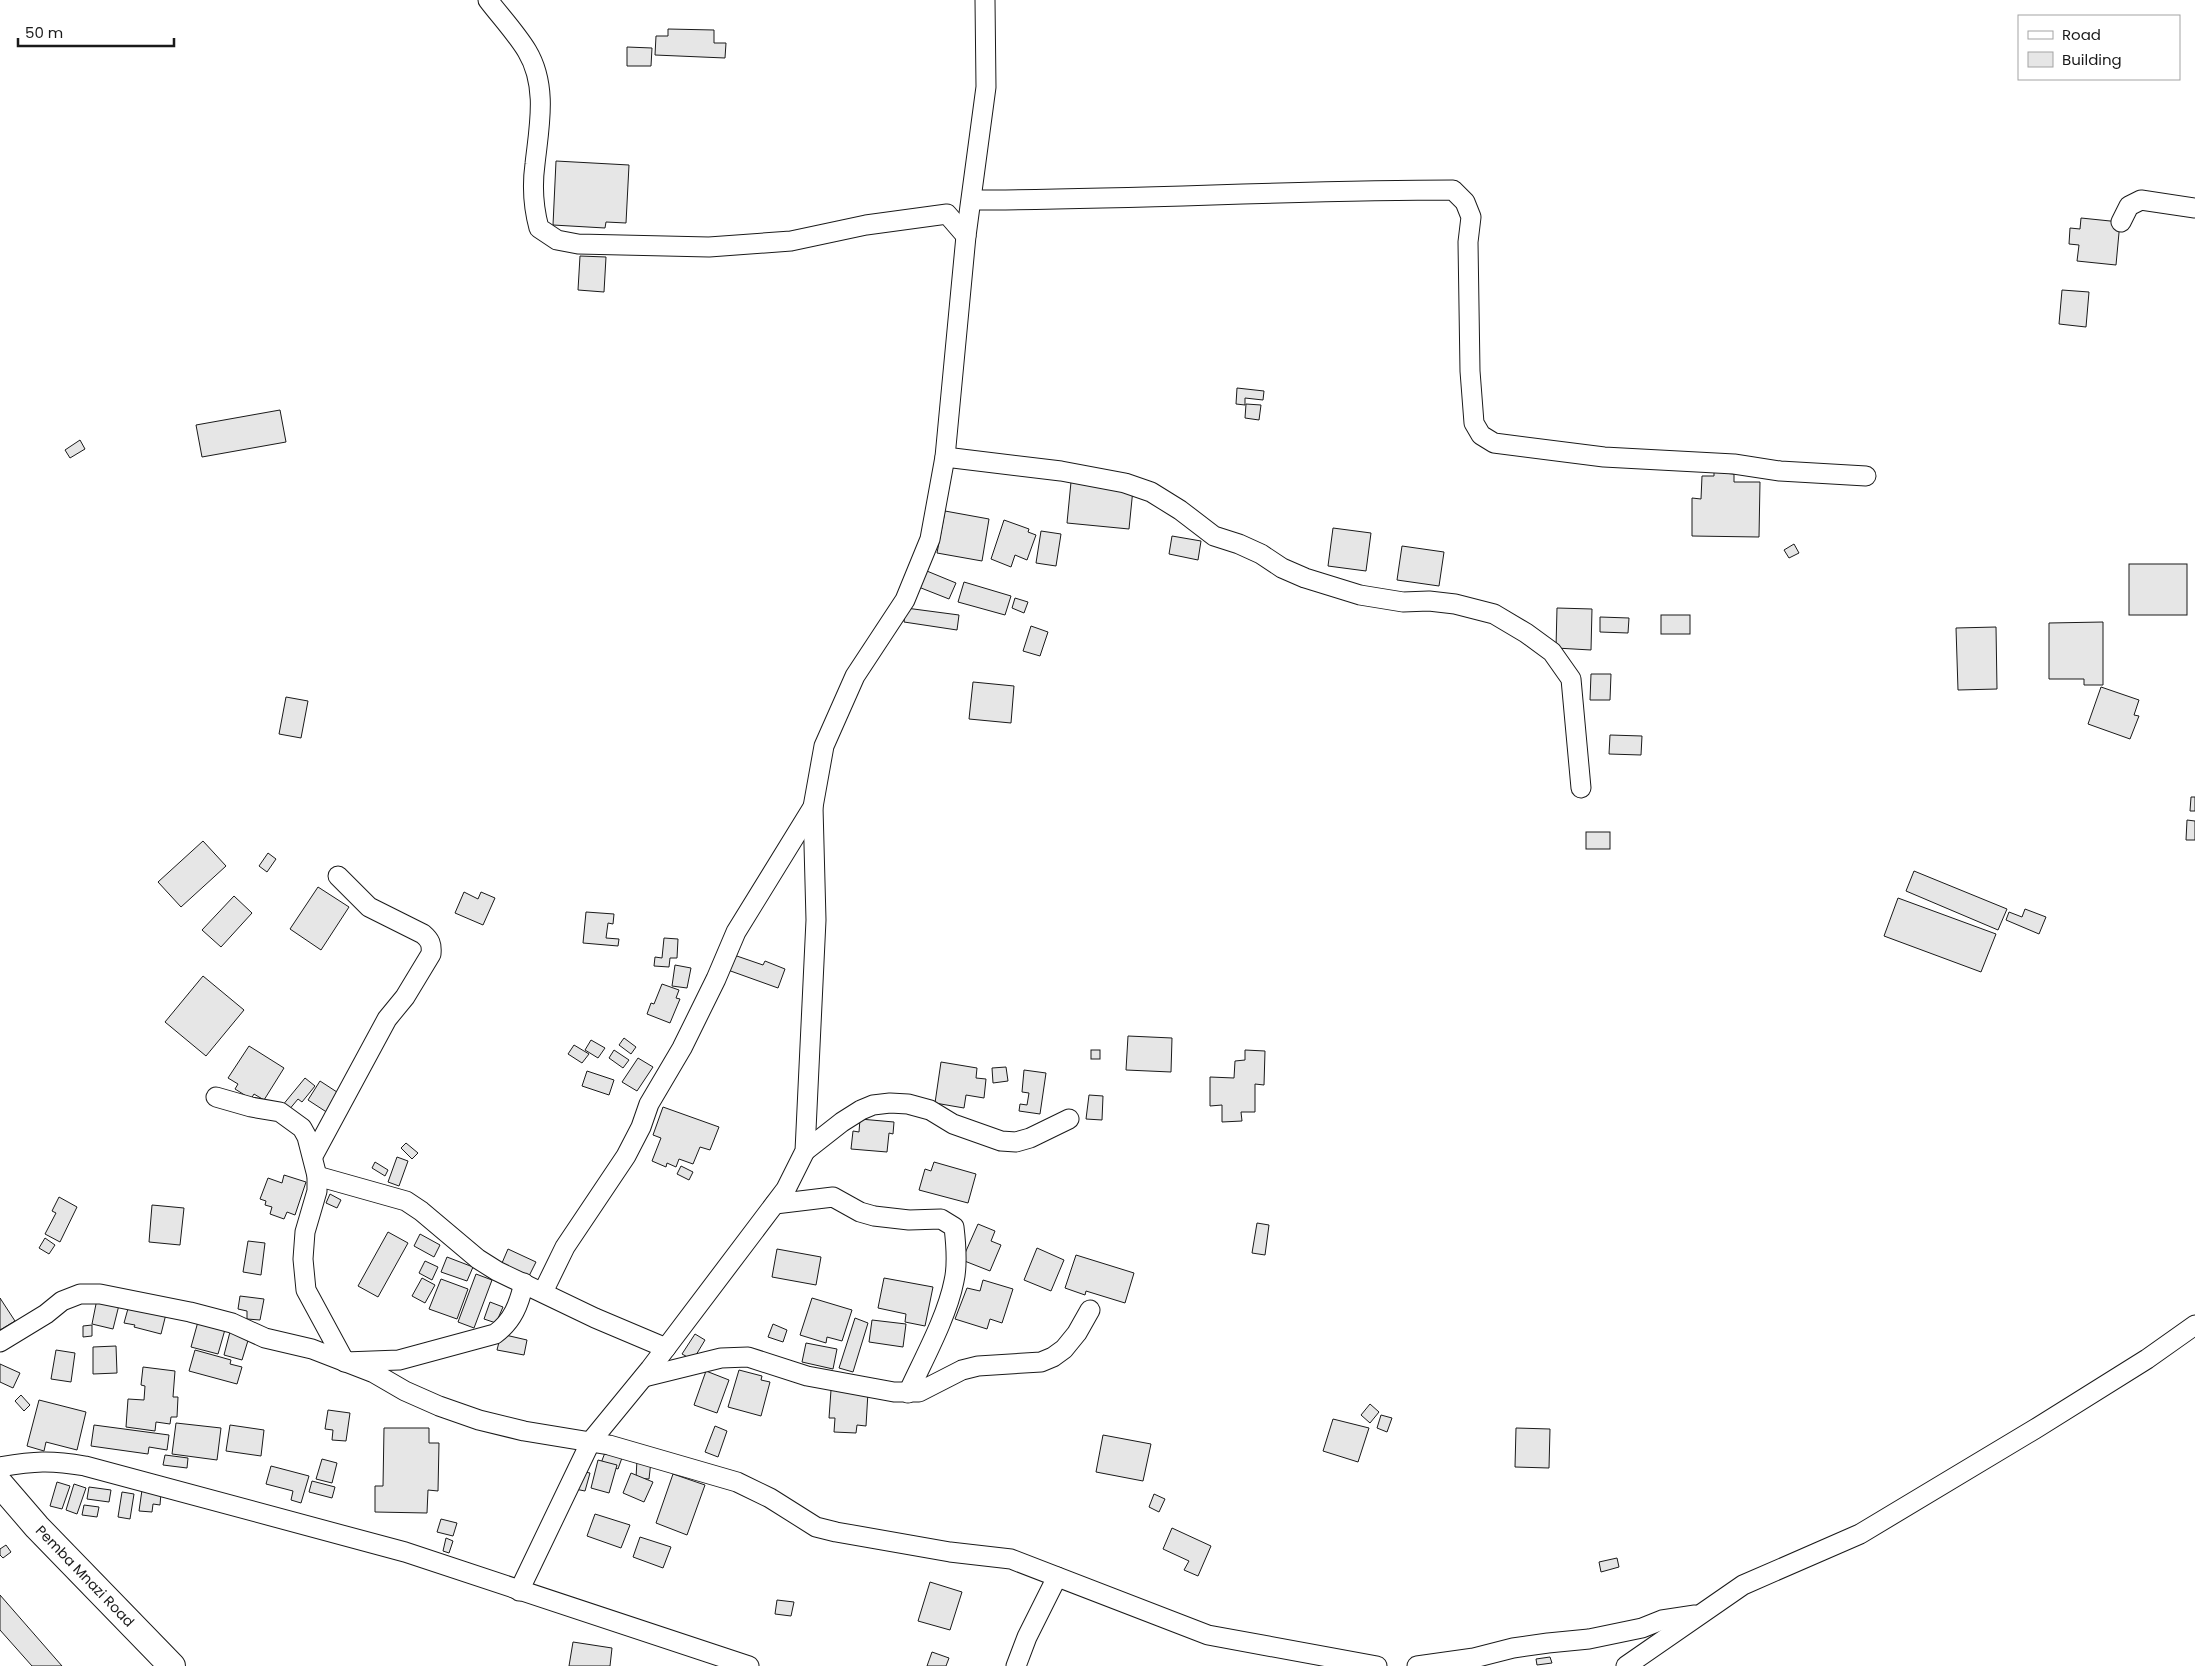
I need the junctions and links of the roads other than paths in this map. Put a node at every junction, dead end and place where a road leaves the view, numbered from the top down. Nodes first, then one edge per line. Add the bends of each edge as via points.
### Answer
1 (488, 0) edge
2 (985, 0) edge
3 (972, 200) junction
4 (2195, 208) edge
5 (2122, 222) dead end
6 (966, 236) junction
7 (945, 456) junction
8 (1866, 476) dead end
9 (1581, 788) dead end
10 (813, 806) junction
11 (338, 876) dead end
12 (216, 1097) dead end
13 (1069, 1118) dead end
14 (805, 1151) junction
15 (313, 1156) junction
16 (317, 1176) junction
17 (775, 1204) junction
18 (524, 1283) junction
19 (543, 1292) junction
20 (1090, 1310) dead end
21 (2195, 1325) edge
22 (0, 1342) edge
23 (666, 1348) junction
24 (345, 1362) junction
25 (644, 1376) junction
26 (908, 1393) junction
27 (591, 1441) junction
28 (0, 1468) edge
29 (0, 1484) edge
30 (1057, 1577) junction
31 (519, 1591) junction
32 (1699, 1614) junction
33 (1346, 1664) edge
34 (172, 1666) edge
35 (749, 1666) edge
36 (1016, 1666) edge
37 (1376, 1666) edge
38 (1417, 1666) edge
39 (1626, 1666) edge

1 - 6 street via 528,52 536,72 541,112 534,208 539,228 557,240 578,244 717,246 792,241 866,225 947,214
2 - 3 street via 986,87
3 - 6 street
3 - 8 street via 1453,190 1466,202 1471,217 1468,242 1470,371 1474,423 1481,435 1494,443 1604,457
4 - 5 street via 2141,200 2129,206
6 - 7 street
7 - 9 street via 1125,483 1151,492 1214,536 1261,554 1305,578 1360,595 1403,602 1456,604 1494,614 1552,652 1571,679
7 - 10 street via 930,539 922,562 897,615 855,676 824,746
10 - 14 street via 816,920
10 - 19 street via 736,932 712,988 649,1104 626,1156 565,1246
11 - 15 street via 370,907 423,934 432,946 431,954 405,998 387,1019
12 - 15 street via 280,1112 302,1128
13 - 14 street via 1016,1142 1001,1141 953,1124 930,1110 908,1104 873,1105 842,1122
14 - 17 street
15 - 16 street
16 - 18 street via 406,1201 478,1259
16 - 24 street via 317,1191 305,1232 306,1290
17 - 23 street
17 - 26 street via 833,1197 874,1216 941,1219 954,1227 954,1283
18 - 19 street
18 - 24 street via 513,1316 495,1334 398,1360
19 - 23 street
20 - 26 street via 1077,1333 1053,1357 1041,1362 978,1366 950,1375 919,1392
21 - 32 street via 2035,1429 1860,1534 1743,1585
22 - 24 street via 62,1301 80,1294 100,1294 232,1323 266,1338 312,1349
23 - 25 street
24 - 27 street via 439,1406 479,1420
25 - 26 street via 721,1358 748,1357 807,1376
25 - 27 street
27 - 30 street via 737,1482 816,1527 950,1552 1011,1559
27 - 31 street
28 - 31 street via 34,1461 85,1466 405,1552
29 - 34 main road, Pemba Mnazi Road
30 - 33 street via 1208,1635
30 - 36 street
31 - 35 street
32 - 38 street via 1589,1639 1548,1642
32 - 39 street
33 - 37 street

